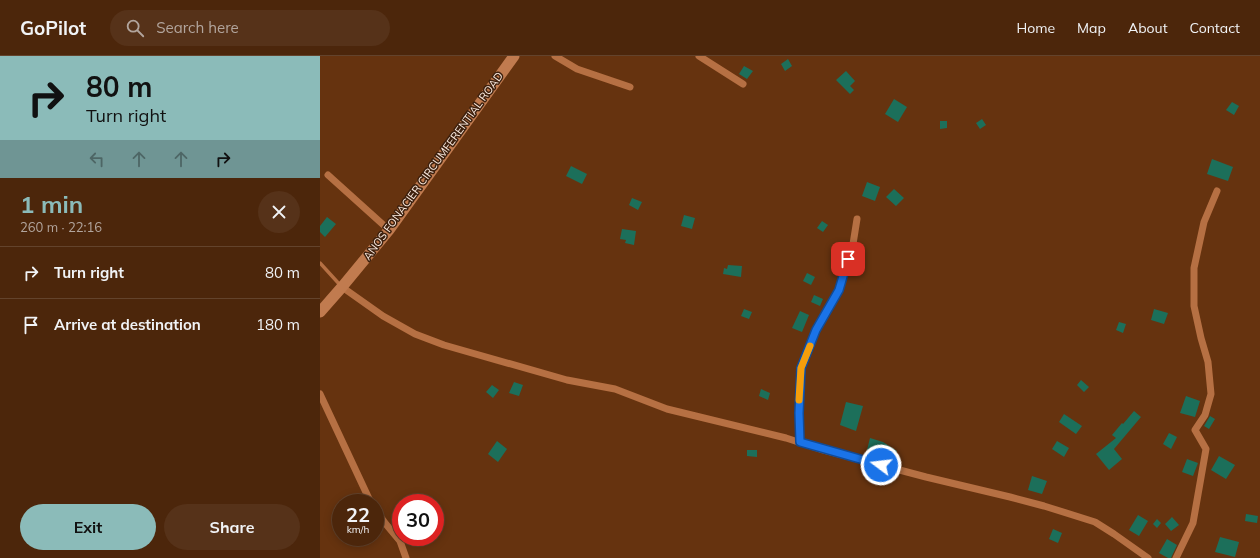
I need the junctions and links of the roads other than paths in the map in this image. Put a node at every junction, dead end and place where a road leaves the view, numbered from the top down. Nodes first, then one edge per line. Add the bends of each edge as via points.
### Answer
1 (514, 56) edge
2 (555, 56) edge
3 (698, 56) edge
4 (743, 84) dead end
5 (630, 87) dead end
6 (328, 176) dead end
7 (1216, 191) dead end
8 (857, 219) dead end
9 (389, 230) junction
10 (320, 263) edge
11 (342, 287) junction
12 (320, 312) edge
13 (320, 394) edge
14 (800, 442) junction
15 (367, 494) edge
16 (384, 522) edge
17 (406, 558) edge
18 (1148, 558) edge
19 (1176, 558) edge

1 - 9 main road, ANOS FONACIER CIRCUMFERENTIAL ROAD
2 - 5 street via 577,69
3 - 4 street
6 - 9 street
7 - 19 street via 1204,222 1194,268 1194,306 1208,362 1211,394 1205,415 1195,430 1206,449 1193,523
8 - 14 street via 839,290 816,330 801,368
9 - 11 main road, ANOS FONACIER CIRCUMFERENTIAL ROAD
10 - 11 lane
11 - 12 main road, ANOS FONACIER CIRCUMFERENTIAL ROAD
11 - 14 street via 383,316 415,334 444,345 567,380 615,389 667,409
13 - 15 street
14 - 18 street via 926,477 1017,498 1095,522
16 - 17 street via 400,541

